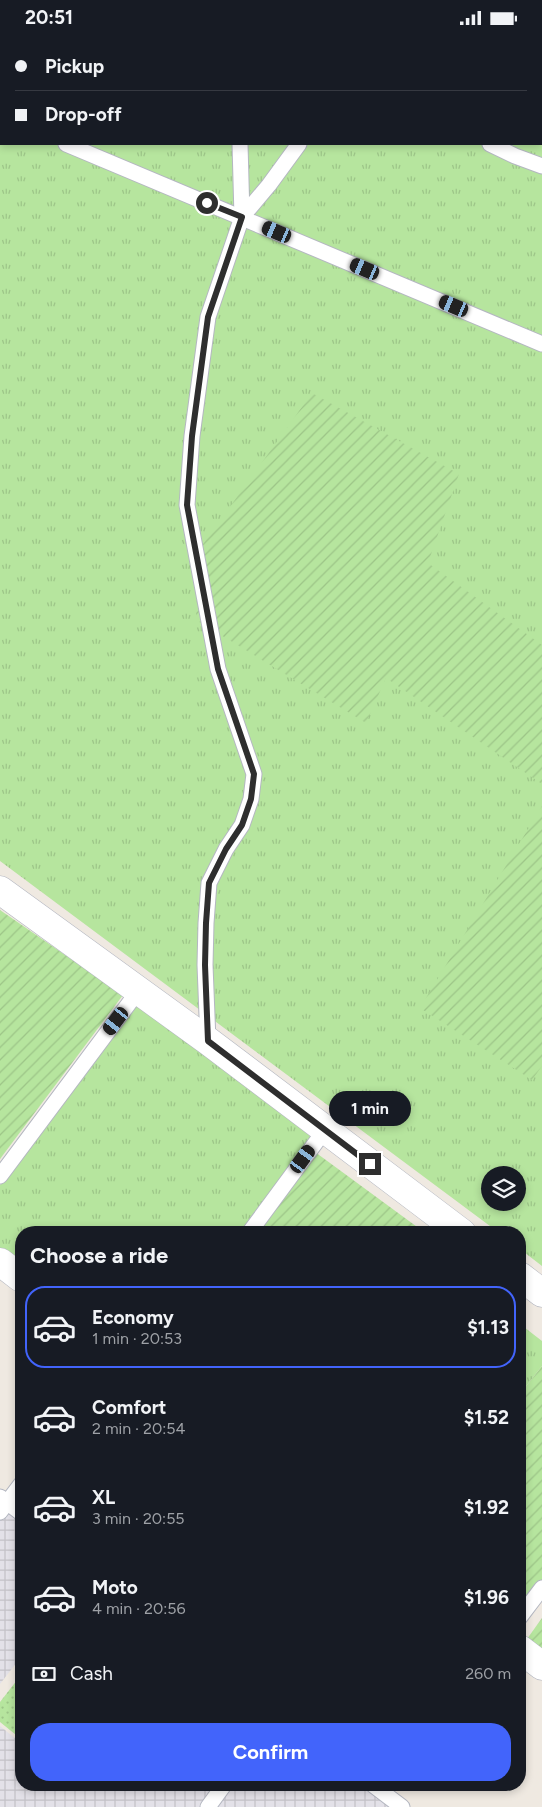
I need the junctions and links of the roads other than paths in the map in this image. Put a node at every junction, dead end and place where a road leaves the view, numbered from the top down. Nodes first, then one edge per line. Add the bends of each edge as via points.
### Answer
1 (68, 145) edge
2 (240, 145) edge
3 (298, 145) edge
4 (492, 145) edge
5 (542, 166) edge
6 (242, 217) junction
7 (542, 343) edge
8 (0, 890) edge
9 (139, 991) junction
10 (208, 1041) junction
11 (324, 1130) junction
12 (0, 1176) edge
13 (254, 1226) edge
14 (453, 1226) edge
15 (0, 1262) edge
16 (15, 1273) edge
17 (526, 1281) edge
18 (542, 1293) edge
19 (15, 1490) edge
20 (2, 1504) edge
21 (15, 1510) edge
22 (542, 1588) edge
23 (526, 1609) edge
24 (526, 1654) edge
25 (542, 1666) edge
26 (220, 1791) edge
27 (381, 1791) edge
28 (208, 1807) edge
29 (402, 1807) edge

1 - 6 lane
2 - 6 lane
3 - 6 lane
4 - 5 lane
6 - 7 lane
6 - 10 lane via 208,317 192,436 187,505 218,669 254,774 251,799 242,825 209,883 205,965
8 - 9 street
9 - 10 street
9 - 12 lane
10 - 11 street
11 - 13 lane
11 - 14 street
15 - 16 street
17 - 18 street
19 - 20 lane
20 - 21 lane
22 - 23 lane
24 - 25 street
26 - 28 lane
27 - 29 lane

